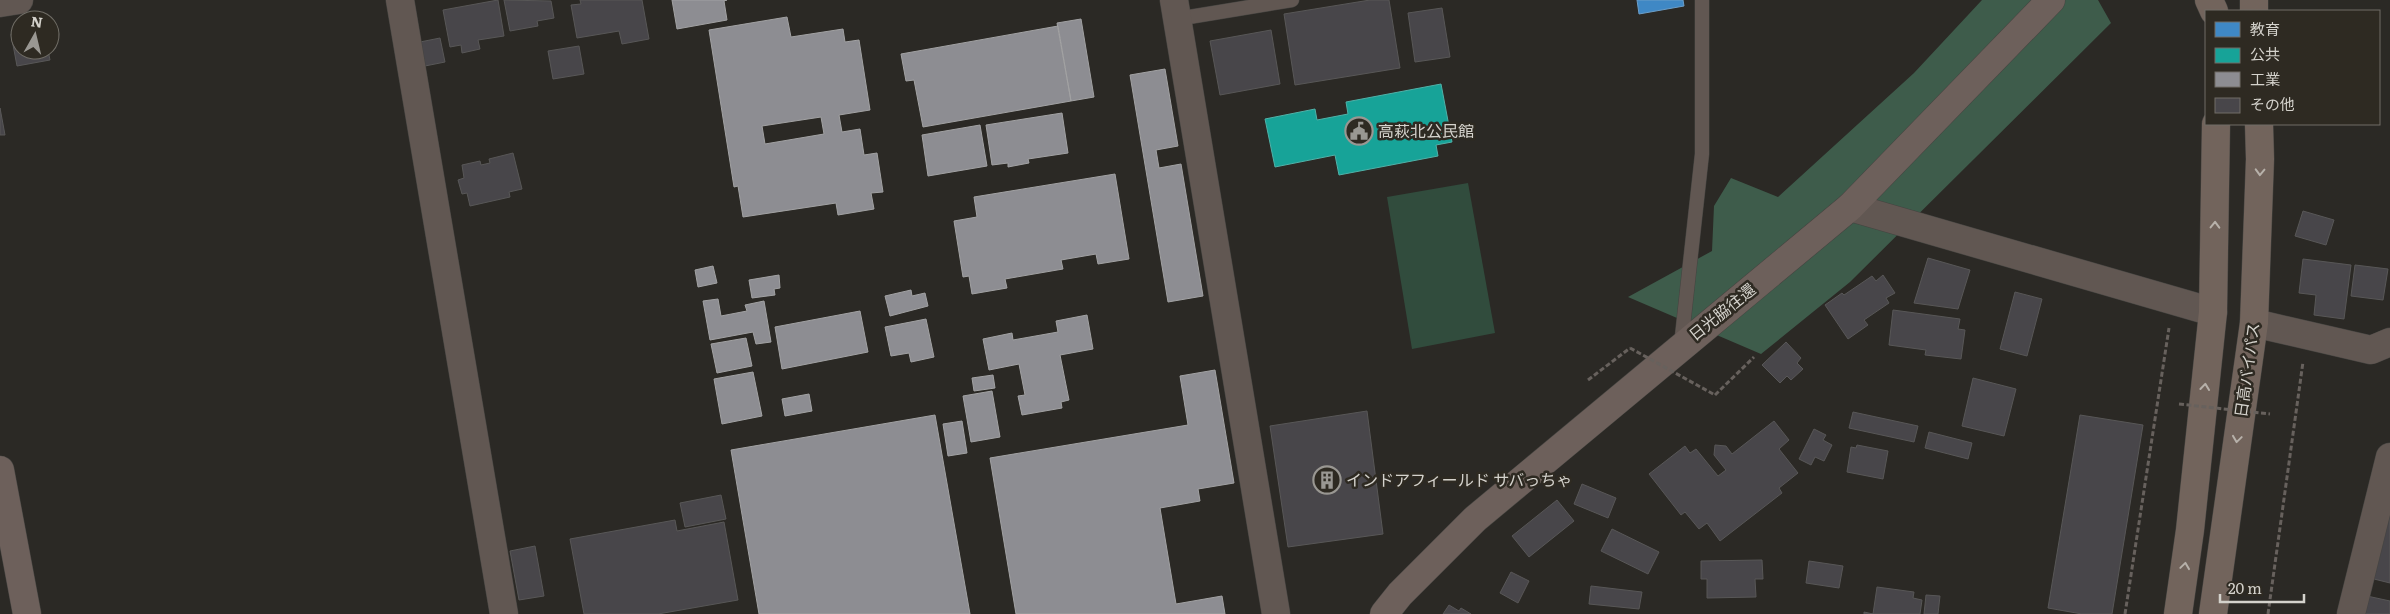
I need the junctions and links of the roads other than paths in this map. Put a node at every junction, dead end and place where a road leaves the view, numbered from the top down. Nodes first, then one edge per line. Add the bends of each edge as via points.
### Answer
1 (19, 0) edge
2 (400, 0) edge
3 (1292, 0) edge
4 (1702, 0) edge
5 (2051, 0) edge
6 (0, 3) edge
7 (1175, 10) edge
8 (2216, 125) edge
9 (2259, 125) edge
10 (1850, 207) junction
11 (2213, 312) junction
12 (2254, 323) junction
13 (1681, 346) junction
14 (2384, 352) edge
15 (2390, 457) edge
16 (0, 470) edge
17 (1396, 607) edge
18 (27, 614) edge
19 (504, 614) edge
20 (1276, 614) edge
21 (2178, 614) edge
22 (2213, 614) edge
23 (2351, 614) edge

1 - 6 street
2 - 19 street
3 - 7 lane
4 - 13 lane via 1702,154
5 - 10 street, 日光脇往還
7 - 20 street
11 -> 8 highway
9 -> 12 highway, 日高バイパス
10 - 11 street
10 - 13 street, 日光脇往還
21 -> 11 highway
12 - 14 street
12 -> 22 highway, 日高バイパス
13 - 17 street, 日光脇往還 via 1475,519
15 - 23 street
16 - 18 street

